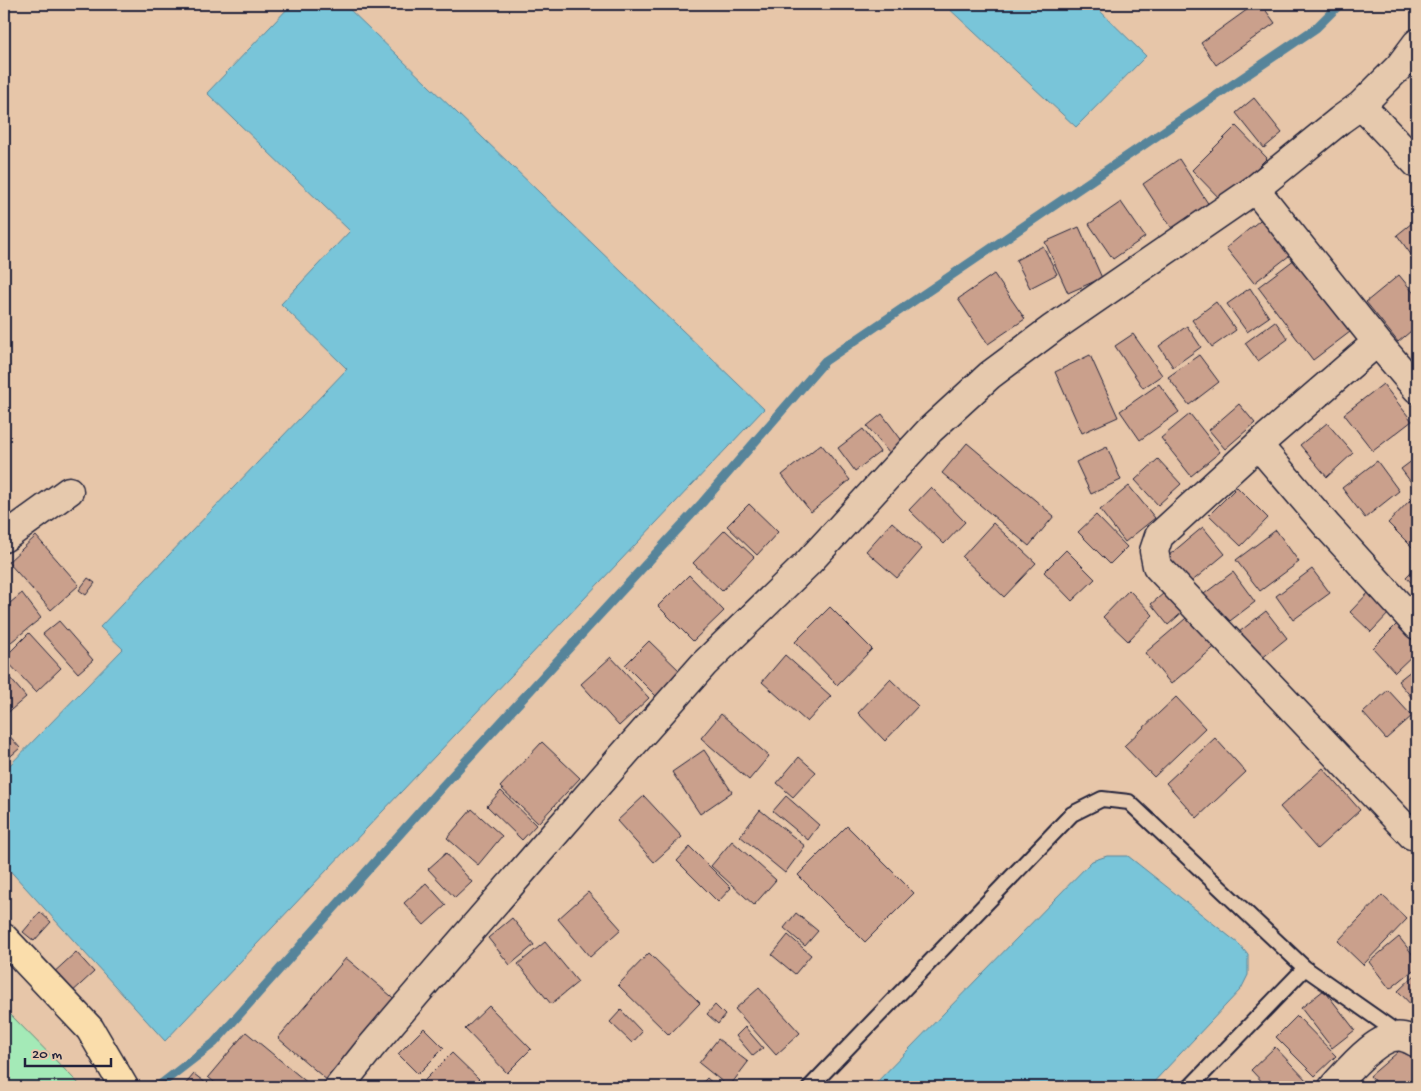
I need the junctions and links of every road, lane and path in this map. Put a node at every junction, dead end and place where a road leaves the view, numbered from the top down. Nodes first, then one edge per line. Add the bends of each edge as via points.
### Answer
1 (1417, 43) edge
2 (1361, 105) junction
3 (1417, 164) edge
4 (1255, 189) junction
5 (1377, 342) junction
6 (1417, 389) edge
7 (1258, 444) junction
8 (69, 491) dead end
9 (4, 538) edge
10 (1417, 626) edge
11 (1416, 836) edge
12 (4, 938) edge
13 (1305, 968) junction
14 (1410, 1039) edge
15 (124, 1087) edge
16 (339, 1087) edge
17 (810, 1087) edge
18 (1190, 1087) edge
19 (1333, 1087) edge

1 - 2 street via 1399,67
2 - 3 street
2 - 4 street
4 - 5 street
4 - 16 street via 1053,328 990,375 930,430 807,564 704,664 439,967
5 - 6 street
5 - 7 street
7 - 10 street
7 - 11 street via 1159,536 1154,551 1157,566
8 - 9 street
12 - 15 main road via 90,1030
13 - 14 lane
13 - 17 lane via 1129,802 1102,799 1072,814
13 - 18 lane
14 - 19 street via 1383,1040

